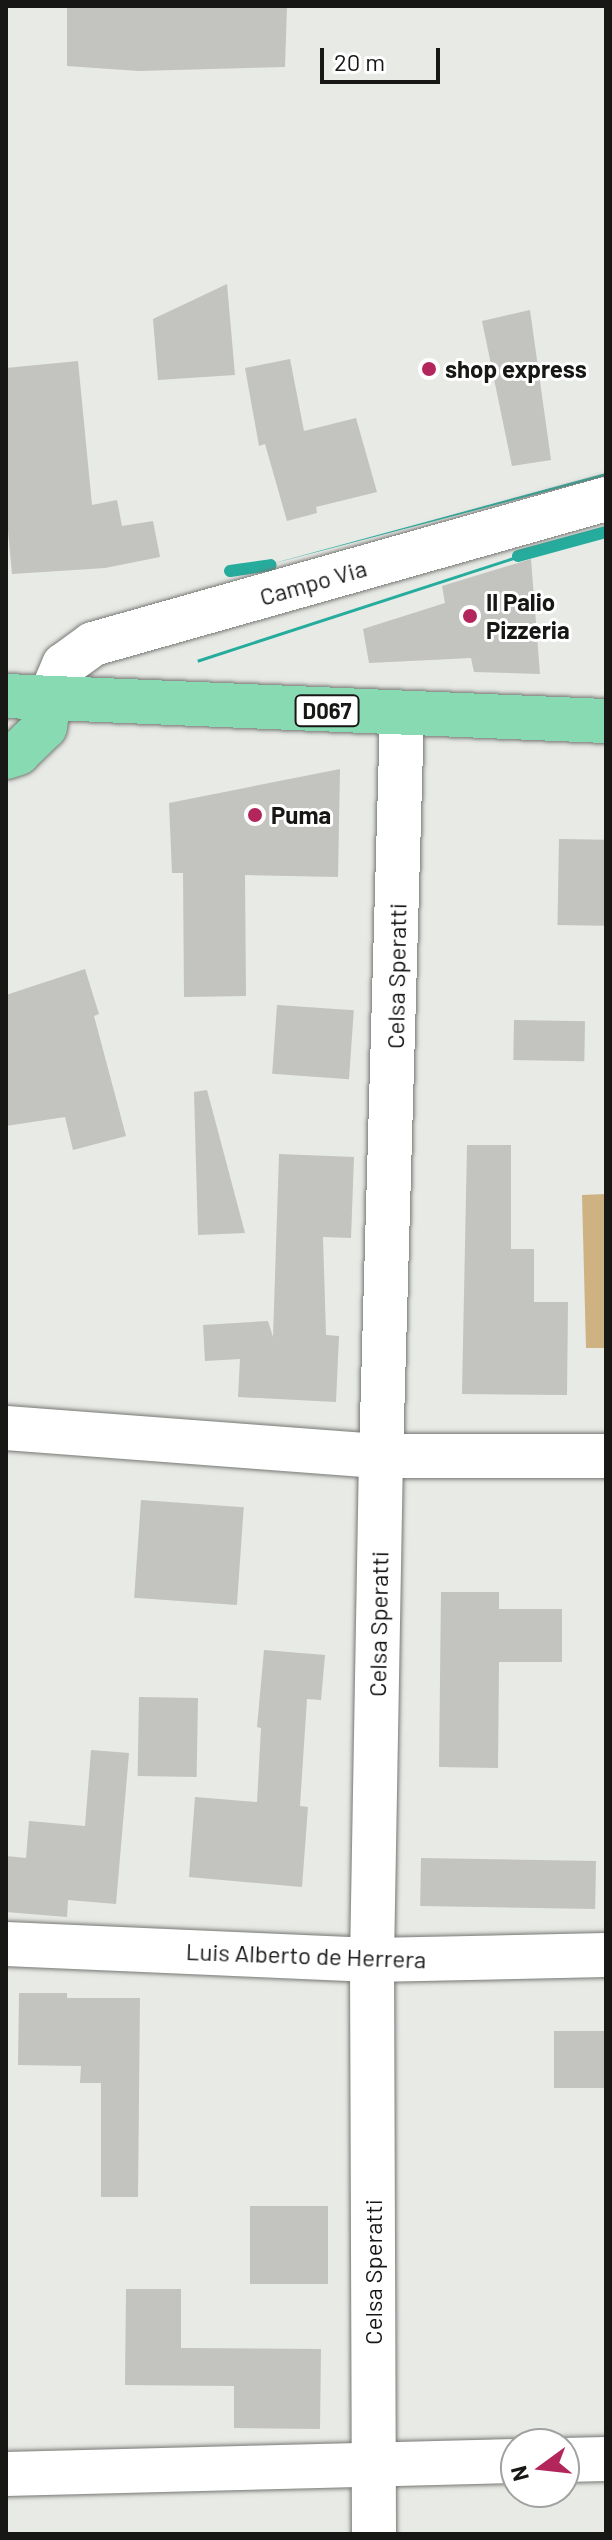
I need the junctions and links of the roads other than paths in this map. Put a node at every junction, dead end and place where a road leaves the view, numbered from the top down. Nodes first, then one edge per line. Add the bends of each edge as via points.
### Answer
1 (606, 499) edge
2 (6, 696) edge
3 (49, 700) junction
4 (402, 714) junction
5 (606, 721) edge
6 (6, 757) edge
7 (6, 1428) edge
8 (381, 1456) junction
9 (606, 1456) edge
10 (6, 1944) edge
11 (606, 1955) edge
12 (372, 1960) junction
13 (606, 2459) edge
14 (580, 2460) edge
15 (500, 2462) edge
16 (373, 2466) junction
17 (6, 2474) edge
18 (374, 2534) edge

1 - 3 street, Campo Via via 93,644 64,665
2 - 3 main road, D067
3 - 4 main road, D067
3 - 6 main road via 45,727 18,753
4 - 5 main road, D067
4 - 8 street, Celsa Speratti
7 - 8 street
8 - 9 street
8 - 12 street, Celsa Speratti
10 - 12 street, Luis Alberto de Herrera
11 - 12 street, Luis Alberto de Herrera
12 - 16 street, Celsa Speratti
13 - 14 street
15 - 16 street
16 - 17 street
16 - 18 street, Celsa Speratti

